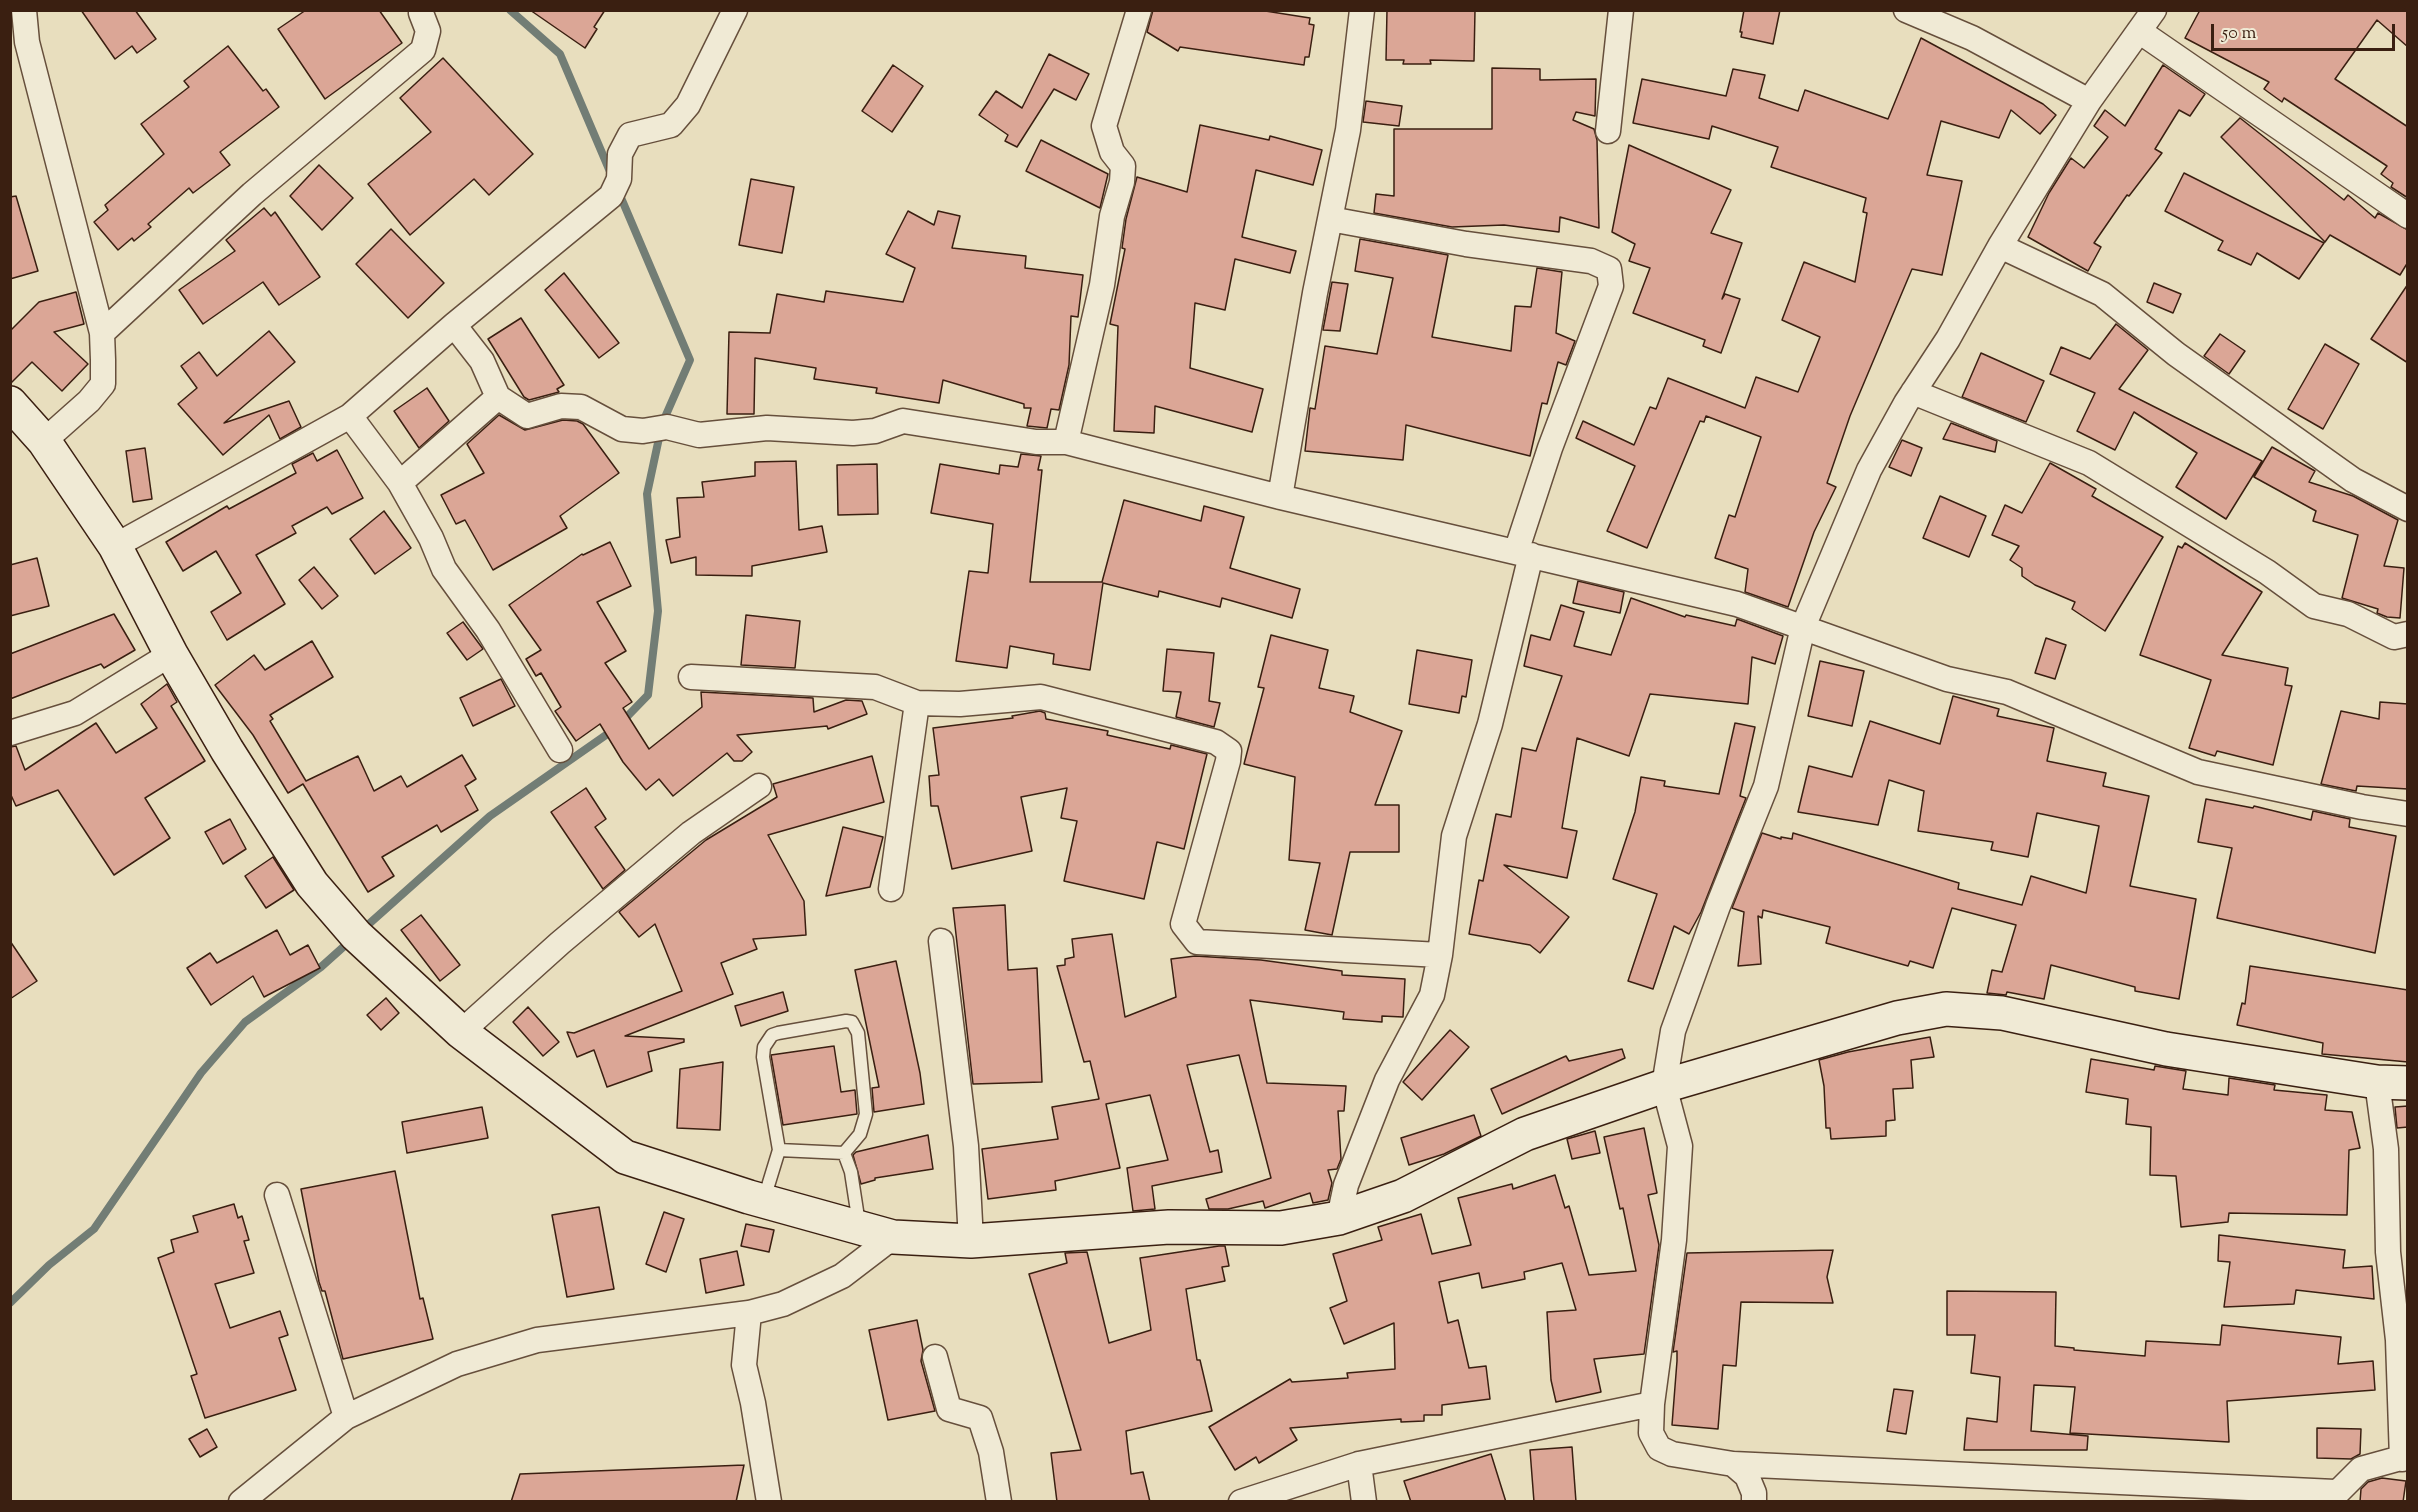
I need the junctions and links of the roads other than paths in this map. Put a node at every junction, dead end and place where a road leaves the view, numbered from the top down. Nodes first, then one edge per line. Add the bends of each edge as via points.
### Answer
1 (24, 10) edge
2 (735, 10) edge
3 (1139, 10) edge
4 (1362, 10) edge
5 (1621, 10) edge
6 (1906, 10) edge
7 (2154, 10) edge
8 (421, 14) dead end
9 (2139, 31) junction
10 (19, 43) edge
11 (2089, 101) junction
12 (1608, 131) dead end
13 (2408, 216) edge
14 (1330, 219) junction
15 (2000, 246) junction
16 (454, 325) junction
17 (102, 333) junction
18 (1914, 392) junction
19 (498, 398) junction
20 (10, 403) edge
21 (350, 416) junction
22 (44, 441) junction
23 (1066, 442) junction
24 (400, 483) junction
25 (1280, 496) junction
26 (2408, 509) edge
27 (115, 546) junction
28 (1523, 553) junction
29 (1803, 627) junction
30 (2408, 634) edge
31 (171, 654) junction
32 (692, 677) dead end
33 (916, 703) junction
34 (10, 733) edge
35 (560, 750) dead end
36 (759, 786) dead end
37 (2408, 814) edge
38 (891, 889) dead end
39 (941, 941) dead end
40 (1440, 955) junction
41 (461, 1032) junction
42 (2392, 1082) edge
43 (1664, 1086) junction
44 (779, 1150) junction
45 (844, 1153) junction
46 (277, 1195) dead end
47 (764, 1201) junction
48 (1340, 1218) junction
49 (860, 1228) junction
50 (893, 1237) junction
51 (971, 1241) junction
52 (750, 1314) junction
53 (935, 1357) dead end
54 (1652, 1404) junction
55 (346, 1416) junction
56 (2405, 1457) edge
57 (1359, 1464) junction
58 (1733, 1464) junction
59 (2331, 1497) edge
60 (241, 1502) edge
61 (769, 1502) edge
62 (999, 1502) edge
63 (1241, 1502) edge
64 (1364, 1502) edge
65 (1754, 1502) edge

1 - 10 street
2 - 16 street via 688,105 671,125 625,144 619,179 611,196
3 - 23 street via 1104,126 1112,152 1123,166 1122,182
4 - 14 street via 1348,130
5 - 12 street
6 - 11 street via 1972,38
7 - 9 street
8 - 17 street via 428,31 423,50 252,194
9 - 11 street
9 - 13 street
10 - 17 street
11 - 15 street
14 - 25 street
14 - 28 street via 1466,244 1591,261 1609,269 1611,286 1550,448
15 - 18 street
15 - 26 street via 2102,294 2176,354 2352,480
16 - 19 street via 482,361
16 - 21 street
17 - 22 street via 103,384
18 - 29 street via 1869,470
18 - 30 street via 2089,463 2267,572 2314,606 2348,614 2394,637
19 - 23 street via 527,416 561,406 582,406 622,429 643,431 673,429 699,435 767,429 853,434 903,421 1036,442
19 - 24 street
20 - 22 street
21 - 24 street
21 - 27 street
22 - 27 street
23 - 25 street
24 - 35 street via 444,569 488,630
25 - 28 street
27 - 31 street
28 - 29 street via 1737,604
28 - 40 street via 1490,724 1454,836
29 - 37 street via 1947,679 2007,692 2198,772
29 - 43 street via 1766,786 1673,1031
31 - 34 street via 75,713
31 - 41 street via 312,884 364,944
32 - 33 street via 875,687
33 - 38 street
33 - 40 street via 960,704 1041,697 1216,742 1229,751 1228,761 1183,924 1197,942
36 - 41 street via 691,833
39 - 51 street via 966,1146
40 - 48 street via 1432,995 1387,1080 1346,1185
41 - 47 street via 625,1157
42 - 43 street via 2166,1049 2002,1013 1946,1009 1897,1018
42 - 56 street via 2386,1149 2388,1252
43 - 48 street via 1525,1134 1402,1196
43 - 54 street via 1680,1146 1674,1240
44 - 45 lane
44 - 45 lane via 764,1047 778,1033 846,1021 852,1022 858,1033 866,1114 860,1134
44 - 47 lane
45 - 49 lane
46 - 55 street
47 - 49 street
48 - 51 street via 1281,1228 1169,1227
49 - 50 street
50 - 51 street
50 - 52 street via 842,1276 783,1304
52 - 55 street via 537,1340 457,1364
52 - 61 street via 744,1365
53 - 62 street via 949,1409 980,1418 991,1452
54 - 57 street
54 - 58 street via 1651,1433 1659,1448 1672,1454
55 - 60 street
56 - 59 street via 2361,1469
57 - 63 street
57 - 64 street
58 - 59 street
58 - 65 street via 1747,1476

